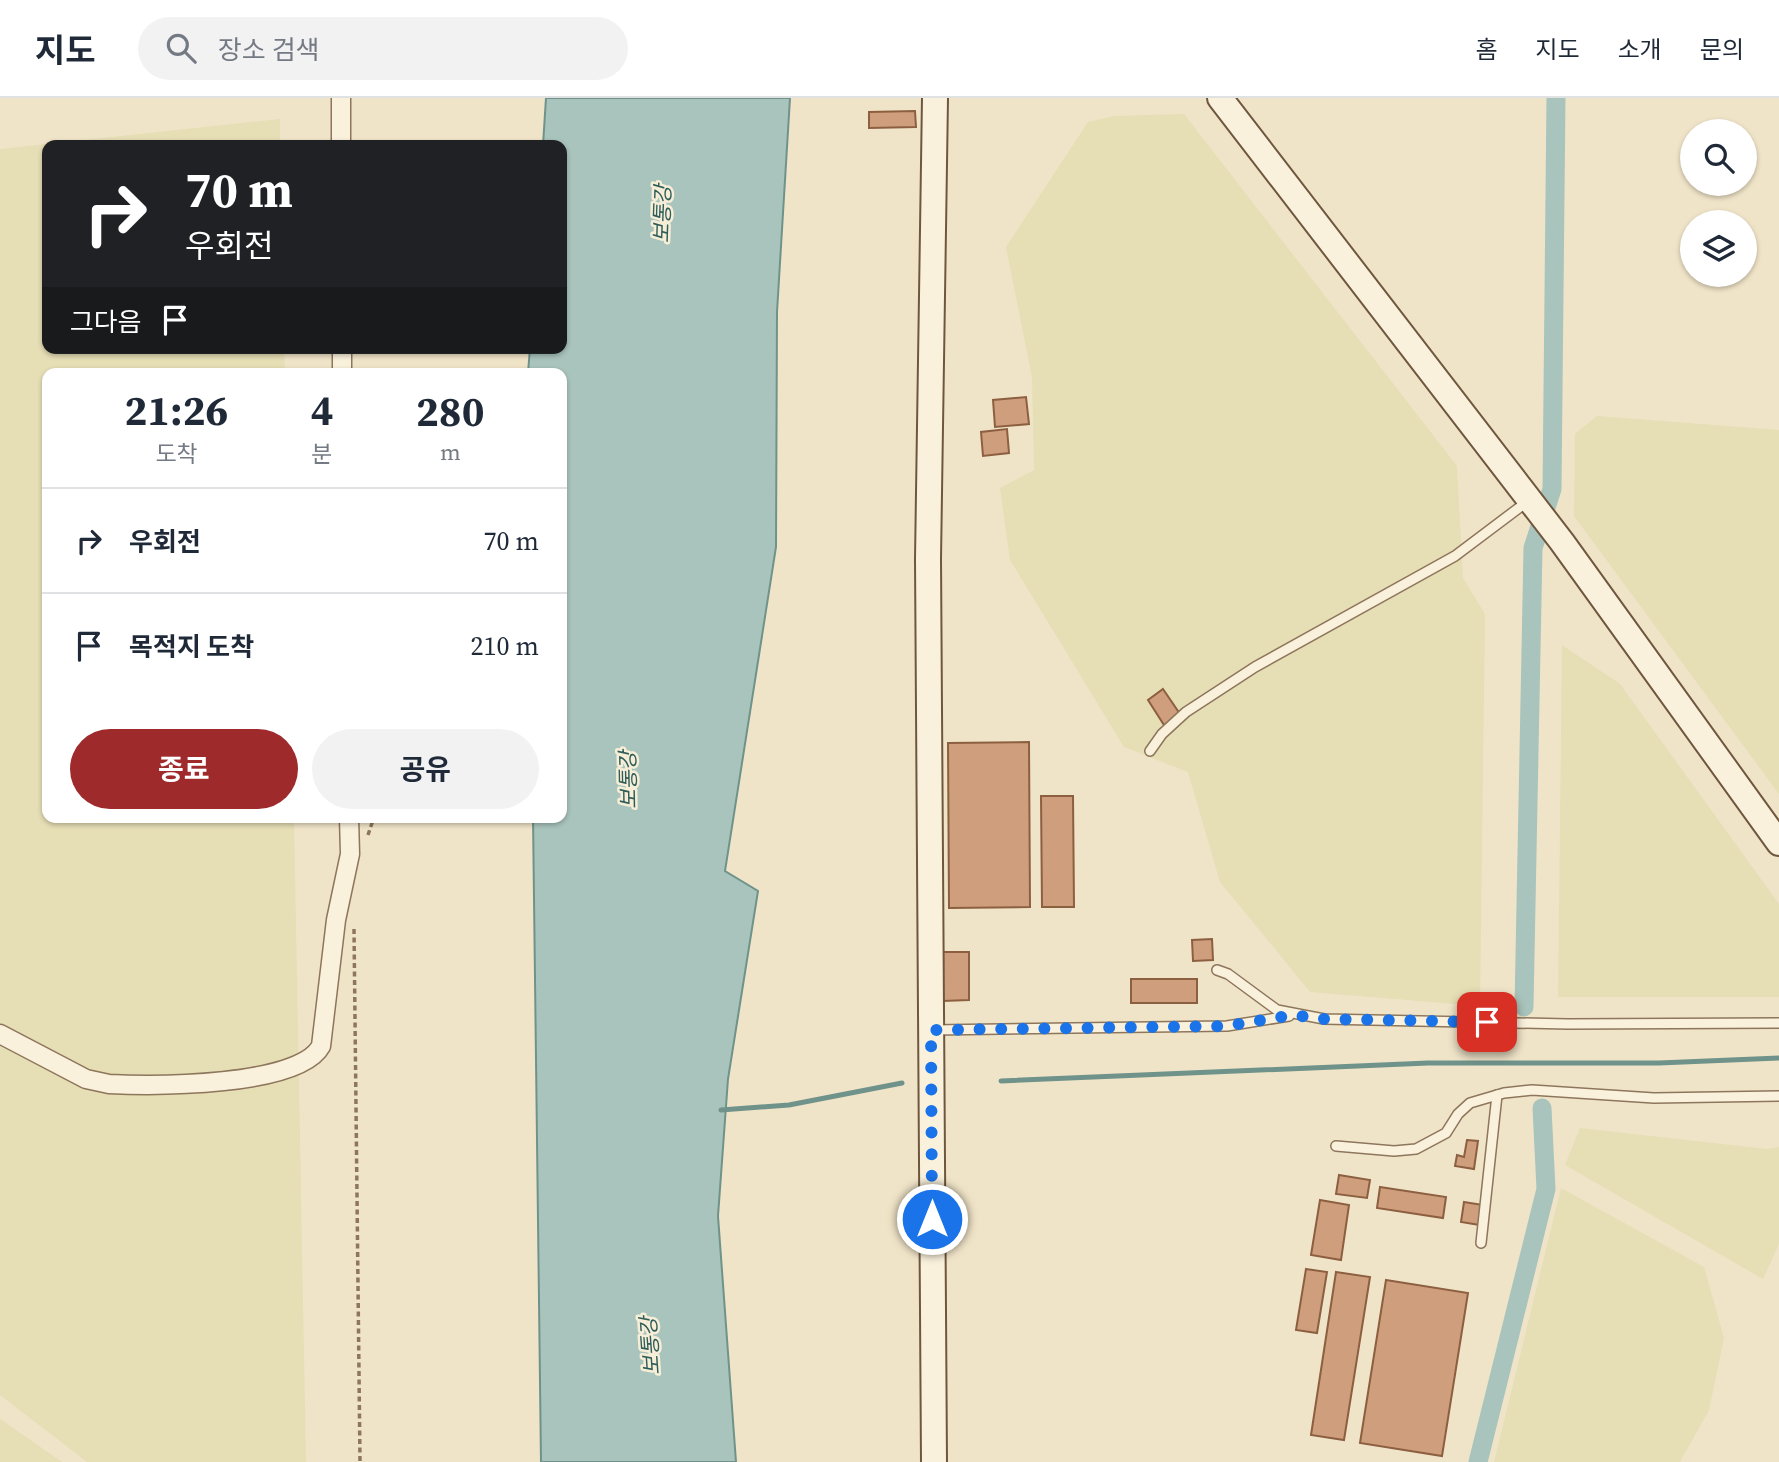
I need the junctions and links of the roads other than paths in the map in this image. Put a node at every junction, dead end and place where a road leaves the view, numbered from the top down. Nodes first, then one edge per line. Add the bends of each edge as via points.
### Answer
1 (341, 98) edge
2 (935, 98) edge
3 (1220, 98) edge
4 (341, 140) edge
5 (1530, 500) junction
6 (1150, 751) dead end
7 (349, 823) edge
8 (1779, 843) edge
9 (1217, 970) dead end
10 (1293, 1015) junction
11 (1779, 1023) edge
12 (931, 1030) junction
13 (0, 1034) edge
14 (1497, 1095) junction
15 (1779, 1096) edge
16 (1336, 1146) dead end
17 (1481, 1244) dead end
18 (934, 1462) edge

1 - 4 street
2 - 12 main road via 929,559
3 - 5 main road
5 - 6 lane via 1455,556 1255,667 1186,712
5 - 8 main road
7 - 13 street via 350,854 335,920 321,1046 309,1059 252,1078 109,1084 86,1079
9 - 10 lane via 1277,1010
10 - 11 lane via 1541,1023
10 - 12 lane via 1227,1026
12 - 18 main road
14 - 15 lane via 1532,1090 1654,1098
14 - 16 lane via 1470,1103 1446,1133 1416,1149
14 - 17 lane

